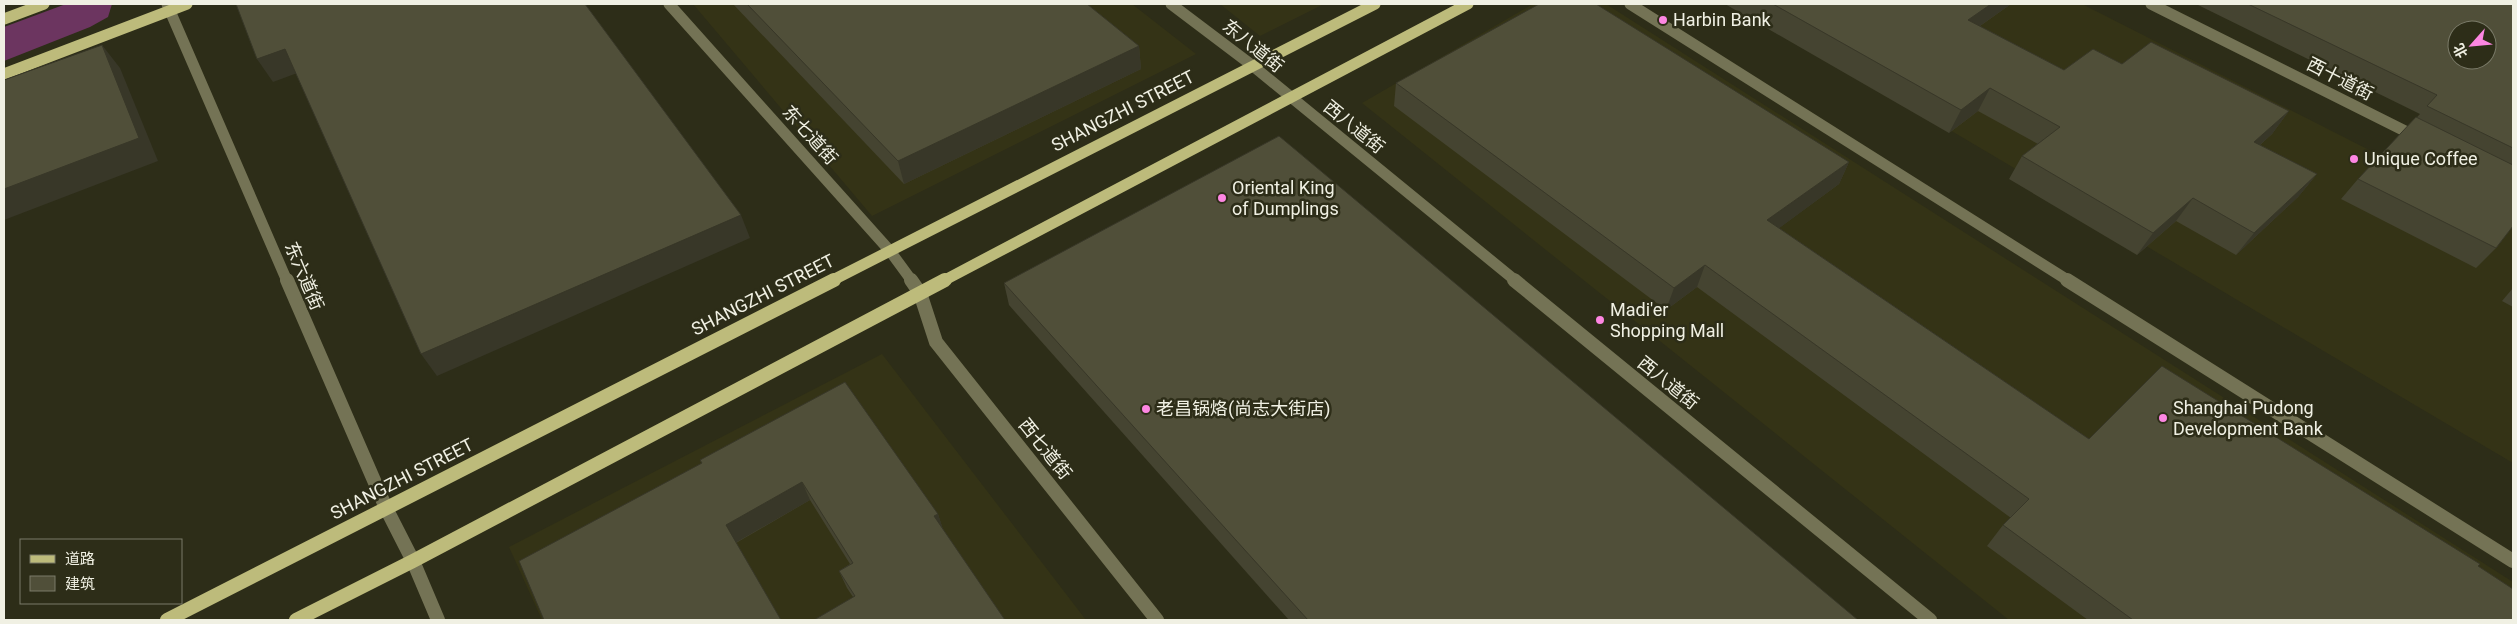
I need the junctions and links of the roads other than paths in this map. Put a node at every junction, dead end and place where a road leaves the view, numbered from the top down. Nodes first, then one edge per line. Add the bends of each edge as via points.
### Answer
1 (44, 4) edge
2 (187, 4) edge
3 (669, 4) edge
4 (1171, 4) edge
5 (1375, 4) edge
6 (1468, 4) edge
7 (1630, 4) edge
8 (2152, 4) edge
9 (168, 7) edge
10 (4, 19) edge
11 (1253, 66) junction
12 (4, 74) edge
13 (1289, 98) junction
14 (2434, 145) edge
15 (890, 251) junction
16 (920, 293) junction
17 (386, 508) junction
18 (413, 561) junction
19 (2513, 561) edge
20 (167, 620) edge
21 (296, 620) edge
22 (438, 620) edge
23 (1157, 620) edge
24 (1930, 620) edge

1 - 10 main road
2 - 9 main road
3 - 15 street, 东七道街
4 - 11 street, 东八道街
5 - 11 main road, SHANGZHI STREET
6 - 13 main road
7 - 19 street
8 - 14 street, 西十道街
9 - 12 main road
9 - 17 street, 东六道街
11 - 13 street, 东八道街
11 - 15 main road, SHANGZHI STREET
13 - 16 main road
13 - 24 street, 西八道街
15 - 16 street, 东七道街
15 - 17 main road, SHANGZHI STREET
16 - 18 main road
16 - 23 street, 西七道街 via 936,342
17 - 18 street, 东六道街
17 - 20 main road, SHANGZHI STREET
18 - 21 main road
18 - 22 street, 东六道街

